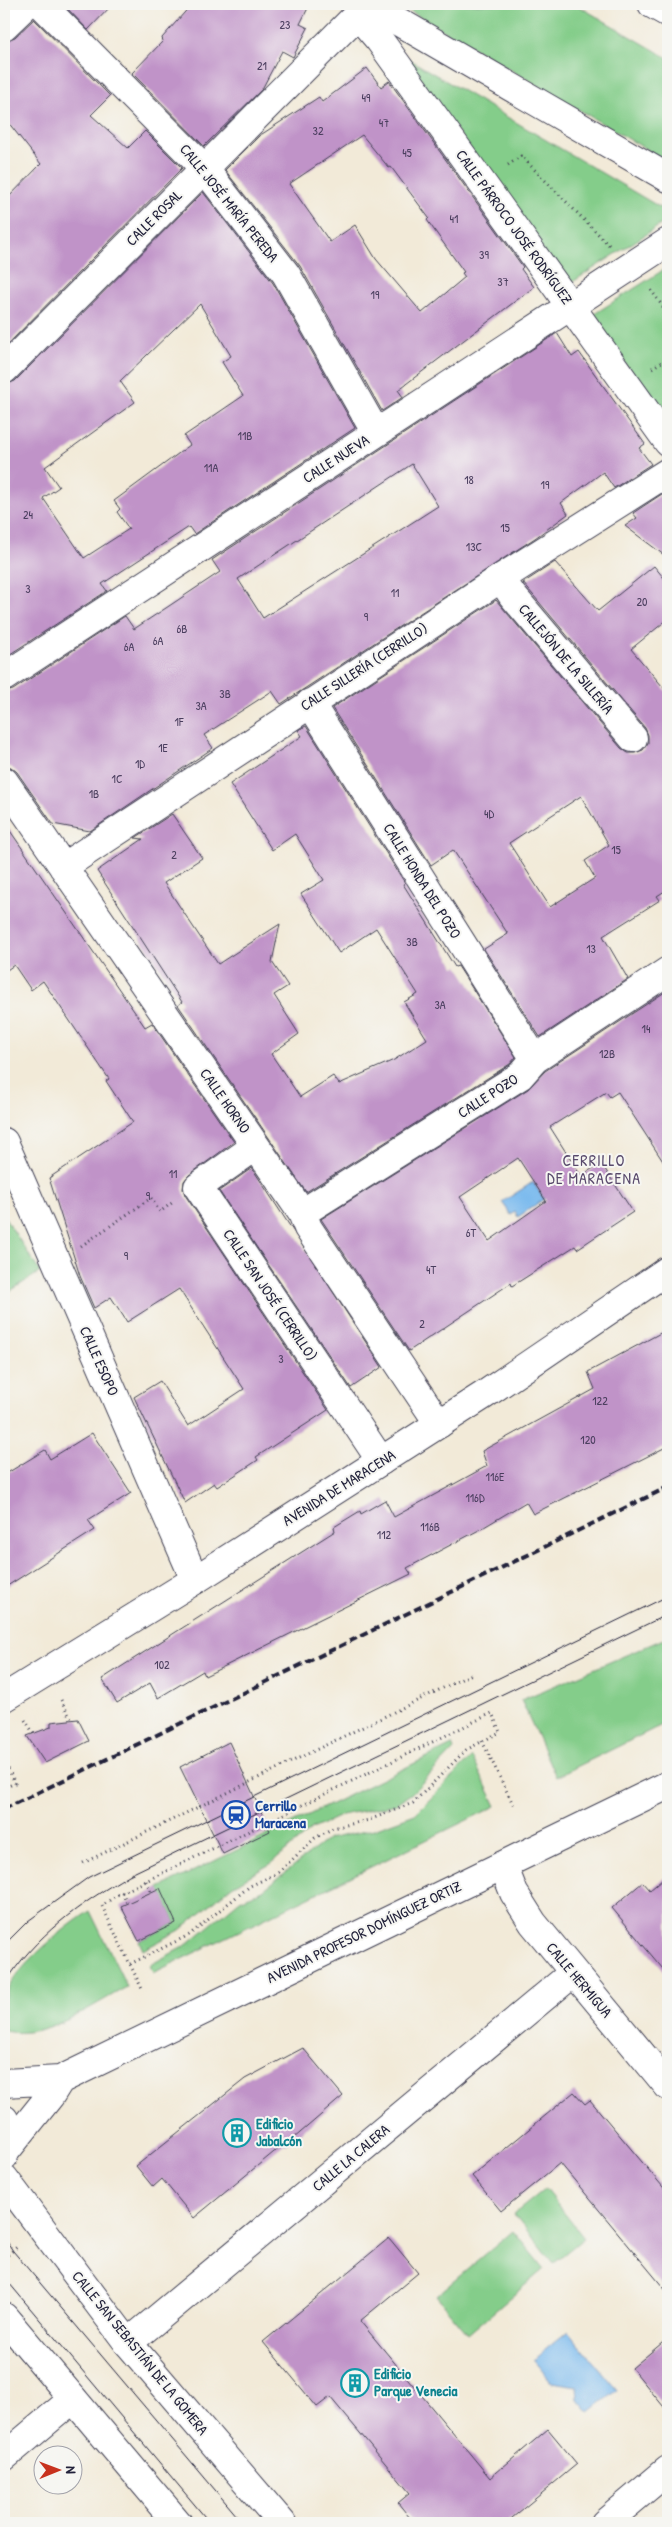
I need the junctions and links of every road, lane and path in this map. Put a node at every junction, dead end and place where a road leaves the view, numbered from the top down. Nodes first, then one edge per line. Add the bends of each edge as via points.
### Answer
1 (27, 4) edge
2 (41, 4) edge
3 (652, 4) edge
4 (365, 7) edge
5 (668, 13) edge
6 (4, 26) edge
7 (204, 168) junction
8 (668, 178) edge
9 (483, 183) junction
10 (668, 242) edge
11 (614, 251) dead end
12 (646, 283) dead end
13 (570, 306) junction
14 (668, 314) edge
15 (4, 370) edge
16 (376, 433) junction
17 (668, 442) edge
18 (668, 472) edge
19 (501, 578) junction
20 (4, 677) edge
21 (310, 704) junction
22 (633, 738) dead end
23 (4, 781) edge
24 (63, 867) junction
25 (668, 971) edge
26 (535, 1059) junction
27 (4, 1142) edge
28 (256, 1146) junction
29 (173, 1203) dead end
30 (302, 1213) junction
31 (77, 1250) dead end
32 (668, 1270) edge
33 (440, 1424) junction
34 (381, 1461) junction
35 (195, 1580) junction
36 (472, 1674) dead end
37 (4, 1698) edge
38 (60, 1699) dead end
39 (71, 1719) dead end
40 (25, 1720) dead end
41 (34, 1734) dead end
42 (482, 1741) junction
43 (4, 1760) edge
44 (668, 1785) edge
45 (4, 1788) edge
46 (515, 1808) dead end
47 (83, 1862) dead end
48 (503, 1865) junction
49 (146, 1881) junction
50 (122, 1892) junction
51 (151, 1892) dead end
52 (127, 1903) dead end
53 (130, 1964) junction
54 (573, 1973) junction
55 (142, 1989) dead end
56 (60, 2080) junction
57 (4, 2083) edge
58 (668, 2086) edge
59 (4, 2119) edge
60 (4, 2162) edge
61 (4, 2317) edge
62 (128, 2343) junction
63 (73, 2399) junction
64 (4, 2457) edge
65 (668, 2470) edge
66 (178, 2523) edge
67 (282, 2523) edge
68 (605, 2523) edge

1 - 6 main road
2 - 7 main road, CALLE JOSÉ MARÍA PEREDA
3 - 5 main road
4 - 7 main road, CALLE ROSAL
4 - 8 main road
4 - 9 main road, CALLE PÁRROCO JOSÉ RODRÍGUEZ via 380,41
7 - 15 main road, CALLE ROSAL
7 - 16 main road, CALLE JOSÉ MARÍA PEREDA via 286,274
9 - 11 path via 520,156
9 - 13 main road, CALLE PÁRROCO JOSÉ RODRÍGUEZ
10 - 13 main road, CALLE NUEVA
12 - 14 path
13 - 16 main road, CALLE NUEVA
13 - 17 main road, CALLE PÁRROCO JOSÉ RODRÍGUEZ
16 - 20 main road, CALLE NUEVA
18 - 19 main road, CALLE SILLERÍA (CERRILLO)
19 - 21 main road, CALLE SILLERÍA (CERRILLO)
19 - 22 main road, CALLEJÓN DE LA SILLERÍA
21 - 24 main road, CALLE SILLERÍA (CERRILLO)
21 - 26 main road, CALLE HONDA DEL POZO
23 - 24 main road, CALLE HORNO
24 - 28 main road, CALLE HORNO
25 - 26 main road, CALLE POZO
26 - 30 main road, CALLE POZO via 520,1076
27 - 35 main road, CALLE ESOPO
28 - 30 main road, CALLE HORNO
28 - 34 main road, CALLE SAN JOSÉ (CERRILLO) via 198,1187
29 - 31 path via 160,1212 150,1198
30 - 33 main road, CALLE HORNO via 308,1228
32 - 33 main road, AVENIDA DE MARACENA
33 - 34 main road, AVENIDA DE MARACENA
34 - 35 main road, AVENIDA DE MARACENA
35 - 37 main road, AVENIDA DE MARACENA
36 - 47 path
38 - 39 path
40 - 41 path
42 - 46 path
42 - 49 path via 500,1732 492,1713
42 - 53 path via 466,1750 413,1804 327,1831 278,1873 250,1886 188,1935
43 - 45 path via 15,1783
44 - 48 main road, AVENIDA PROFESOR DOMÍNGUEZ ORTIZ
48 - 54 main road, CALLE HERMIGUA via 514,1893 533,1923
48 - 56 main road, AVENIDA PROFESOR DOMÍNGUEZ ORTIZ
49 - 50 path
49 - 51 path
50 - 52 path
50 - 53 path via 102,1906
53 - 55 path
54 - 58 main road, CALLE HERMIGUA
54 - 62 main road, CALLE LA CALERA
56 - 57 main road, AVENIDA PROFESOR DOMÍNGUEZ ORTIZ
56 - 60 main road
59 - 60 main road
60 - 62 main road, CALLE SAN SEBASTIÁN DE LA GOMERA
61 - 63 main road
62 - 67 main road, CALLE SAN SEBASTIÁN DE LA GOMERA
63 - 64 main road
63 - 66 main road
65 - 68 main road

